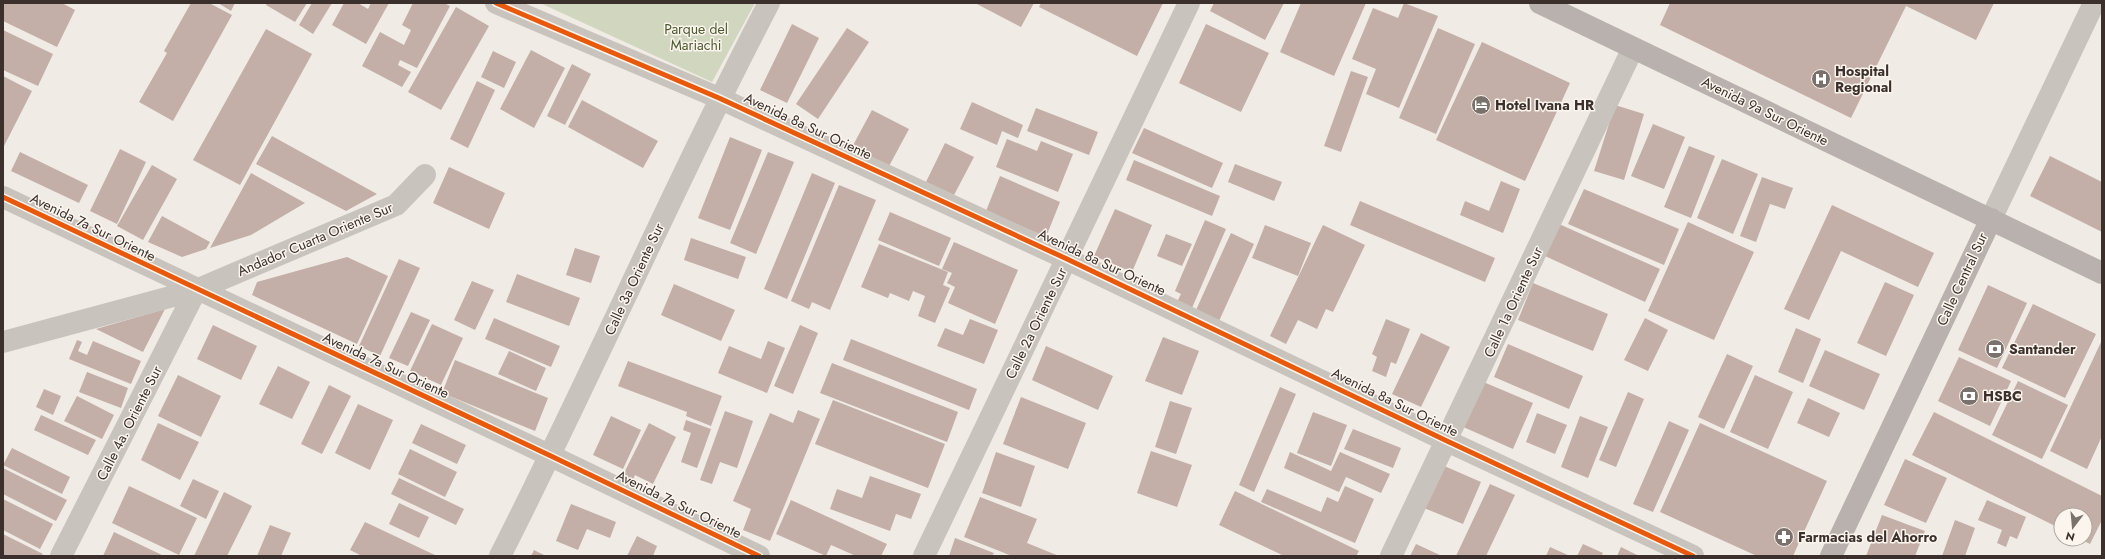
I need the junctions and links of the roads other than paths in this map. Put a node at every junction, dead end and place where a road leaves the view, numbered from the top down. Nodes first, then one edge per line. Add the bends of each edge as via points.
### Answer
1 (496, 3) edge
2 (769, 3) edge
3 (1189, 3) edge
4 (1540, 3) edge
5 (2094, 3) edge
6 (1634, 48) junction
7 (719, 98) junction
8 (425, 175) dead end
9 (3, 198) edge
10 (1990, 220) junction
11 (1067, 258) junction
12 (2102, 273) edge
13 (196, 290) junction
14 (3, 342) edge
15 (1447, 441) junction
16 (551, 456) junction
17 (61, 556) edge
18 (500, 556) edge
19 (759, 556) edge
20 (924, 556) edge
21 (1391, 556) edge
22 (1693, 556) edge
23 (1831, 556) edge

1 - 7 street, Avenida 8a Sur Oriente
2 - 7 street, Calle 3a Oriente Sur
3 - 11 street, Calle 2a Oriente Sur
4 - 6 main road, Avenida 9a Sur Oriente
5 - 10 street, Calle Central Sur
6 - 10 main road, Avenida 9a Sur Oriente
6 - 15 street, Calle 1a Oriente Sur
7 - 11 street, Avenida 8a Sur Oriente
7 - 16 street, Calle 3a Oriente Sur
8 - 13 street, Andador Cuarta Oriente Sur via 396,205
9 - 13 street, Avenida 7a Sur Oriente
10 - 12 main road, Avenida 9a Sur Oriente
10 - 23 main road, Calle Central Sur
11 - 15 street, Avenida 8a Sur Oriente
11 - 20 street, Calle 2a Oriente Sur
13 - 14 street, Andador Cuarta Oriente Sur
13 - 16 street, Avenida 7a Sur Oriente
13 - 17 street, Calle 4a. Oriente Sur
15 - 21 street, Calle 1a Oriente Sur
15 - 22 street, Avenida 8a Sur Oriente
16 - 18 street, Calle 3a Oriente Sur
16 - 19 street, Avenida 7a Sur Oriente

